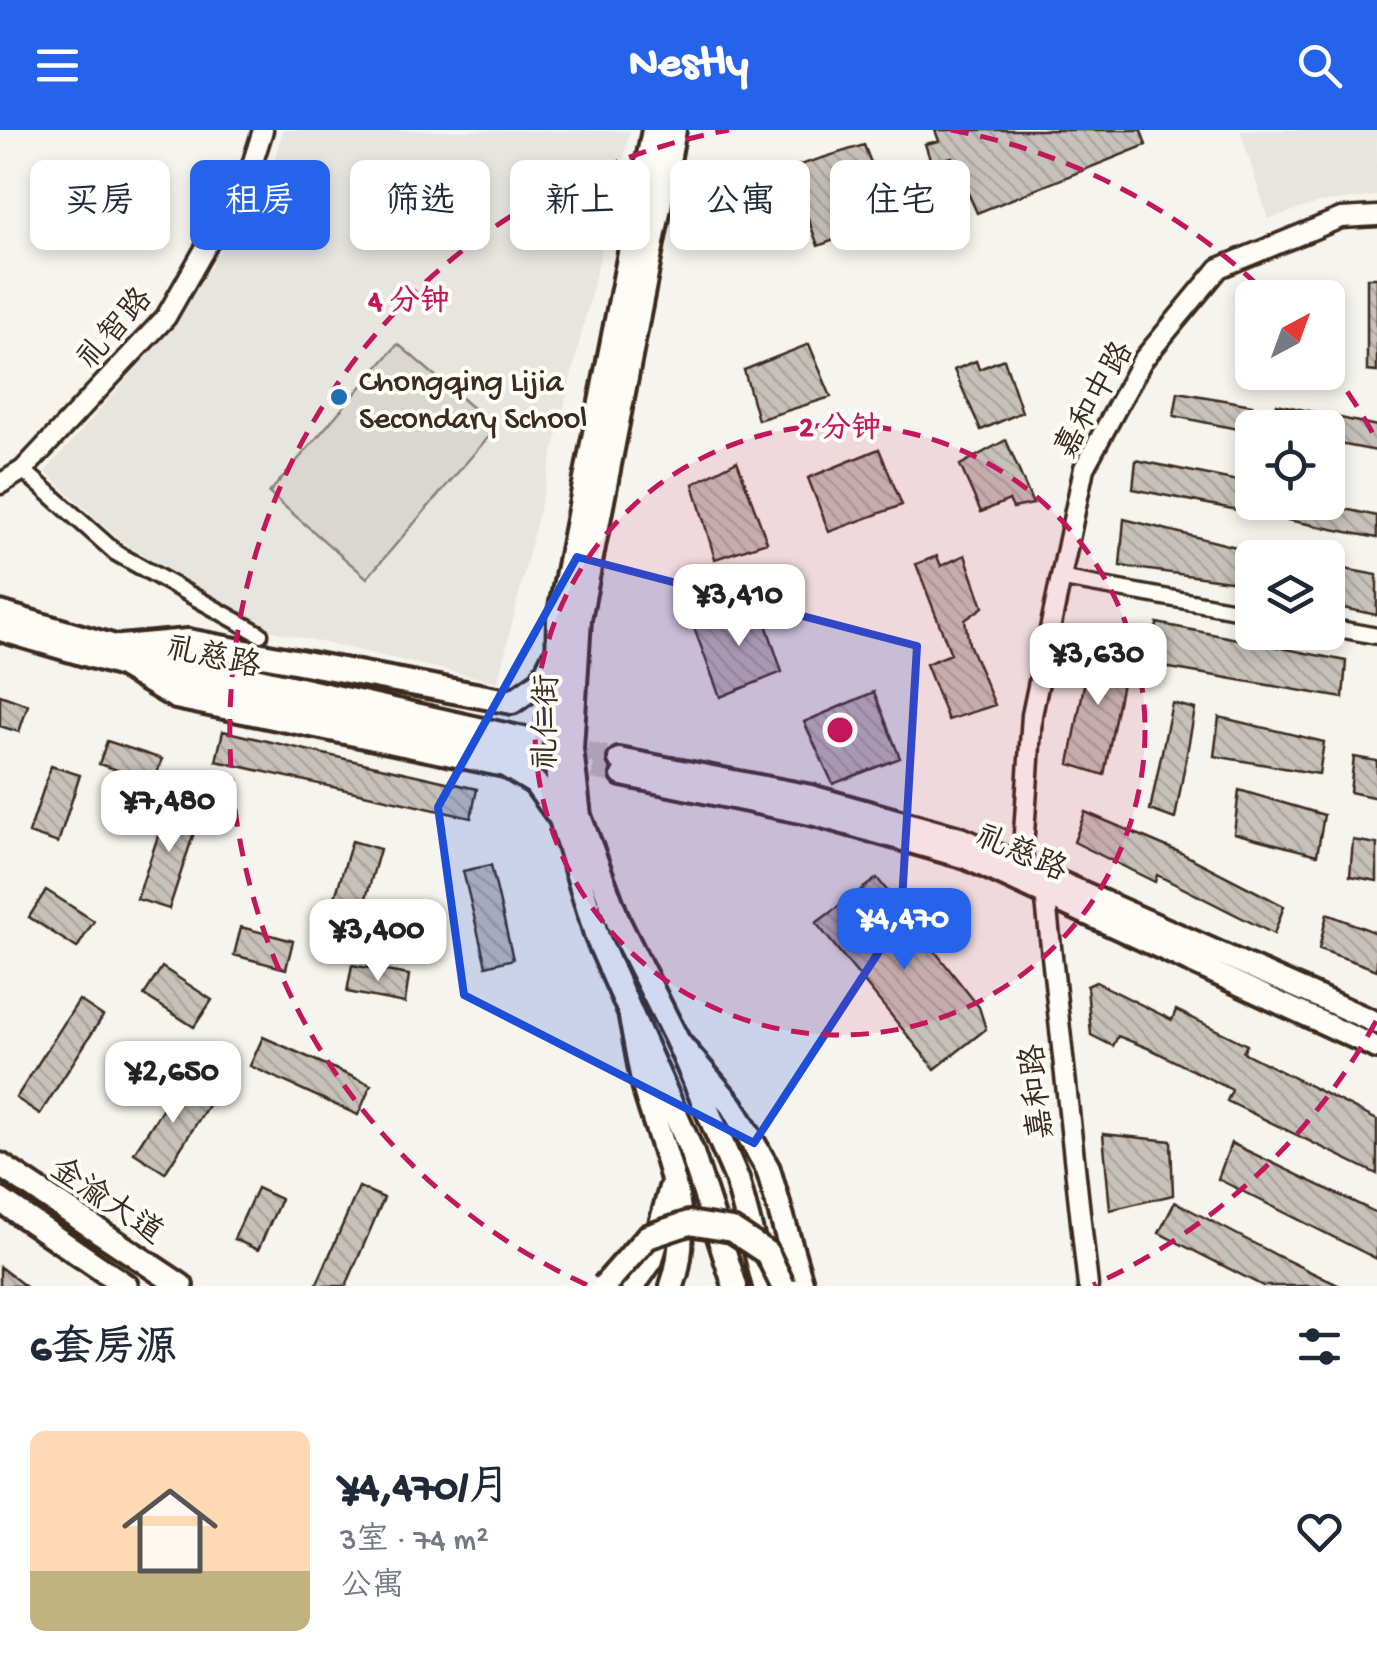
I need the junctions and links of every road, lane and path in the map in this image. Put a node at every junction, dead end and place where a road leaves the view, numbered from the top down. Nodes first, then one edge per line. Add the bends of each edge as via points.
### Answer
1 (262, 130) edge
2 (654, 130) edge
3 (674, 130) edge
4 (1377, 216) edge
5 (23, 470) junction
6 (0, 484) edge
7 (1058, 578) junction
8 (1235, 611) edge
9 (0, 612) edge
10 (0, 630) edge
11 (1345, 630) edge
12 (260, 634) dead end
13 (1377, 636) edge
14 (558, 650) junction
15 (123, 657) junction
16 (533, 748) tunnel mouth
17 (561, 819) junction
18 (1022, 863) junction
19 (1046, 892) junction
20 (631, 1017) junction
21 (1377, 1023) edge
22 (678, 1042) junction
23 (1377, 1048) edge
24 (0, 1165) edge
25 (675, 1174) junction
26 (0, 1200) edge
27 (61, 1244) junction
28 (110, 1286) edge
29 (126, 1286) edge
30 (181, 1286) edge
31 (604, 1286) edge
32 (633, 1286) edge
33 (672, 1286) edge
34 (735, 1286) edge
35 (765, 1286) edge
36 (783, 1286) edge
37 (802, 1286) edge
38 (1088, 1286) edge

1 - 5 street, 礼智路 via 251,168 166,318
2 - 14 main road, 礼仁街
3 - 22 main road, 礼仁街 via 579,620 571,748 586,834 619,924
4 - 7 street, 嘉和中路 via 1341,218 1219,268 1142,361 1084,468
5 - 6 street, 礼智路
5 - 12 street via 116,553
7 - 8 street
7 - 18 street, 嘉和中路 via 1032,716
9 - 15 main road, 礼慈路
10 - 15 main road, 礼慈路
11 - 13 street
14 - 15 main road via 542,682 512,702 188,641
14 - 17 main road, 礼仁街
15 - 16 main road, 礼慈路
15 - 17 main road via 176,697 505,765 535,783
17 - 20 main road, 礼仁街 via 597,937
18 - 19 main road, 礼慈路 via 960,838 811,796 620,767 966,858
18 - 21 main road, 礼慈路
19 - 23 main road, 礼慈路
19 - 38 street, 嘉和路
20 - 25 main road via 646,1092
20 - 34 main road, 礼仁街 via 691,1150
22 - 35 main road, 礼仁街 via 737,1179
22 - 37 main road via 732,1106 768,1169
24 - 30 main road, 金渝大道
25 - 32 main road via 651,1260
25 - 33 main road via 683,1255
26 - 27 main road, 金渝大道
27 - 28 main road
27 - 29 main road, 金渝大道
31 - 36 main road, bridge via 647,1238 689,1223 732,1230 767,1253

